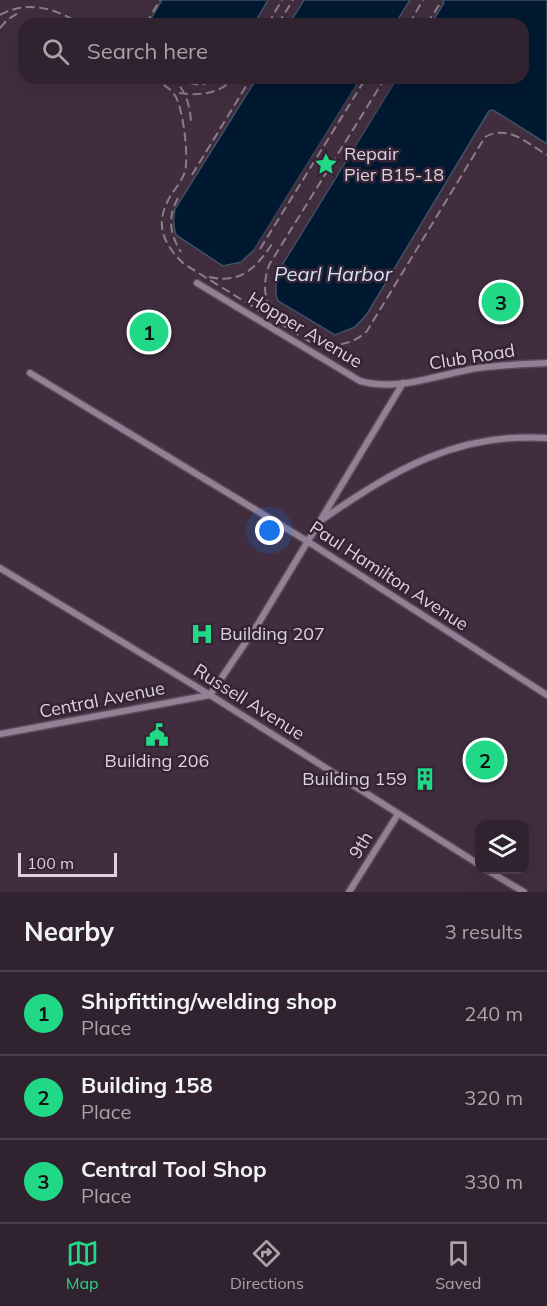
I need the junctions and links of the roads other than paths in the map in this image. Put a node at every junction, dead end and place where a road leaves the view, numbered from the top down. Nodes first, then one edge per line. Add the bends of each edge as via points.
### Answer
1 (197, 283) dead end
2 (547, 363) edge
3 (30, 373) dead end
4 (403, 383) junction
5 (547, 438) edge
6 (320, 520) junction
7 (307, 541) junction
8 (0, 568) edge
9 (210, 695) junction
10 (547, 695) edge
11 (0, 734) edge
12 (398, 814) junction
13 (475, 862) edge
14 (494, 874) edge
15 (349, 892) edge
16 (524, 892) edge

1 - 4 street, Hopper Avenue via 360,381 381,385
2 - 4 street, Club Road via 476,368
3 - 7 street, Paul Hamilton Avenue
4 - 6 street
5 - 6 street via 480,442 436,454 393,473
6 - 7 street
7 - 9 street
7 - 10 street, Paul Hamilton Avenue
8 - 9 street, Russell Avenue
9 - 11 street, Central Avenue
9 - 12 street, Russell Avenue
12 - 13 street, Russell Avenue
12 - 15 street, 9th
14 - 16 street

